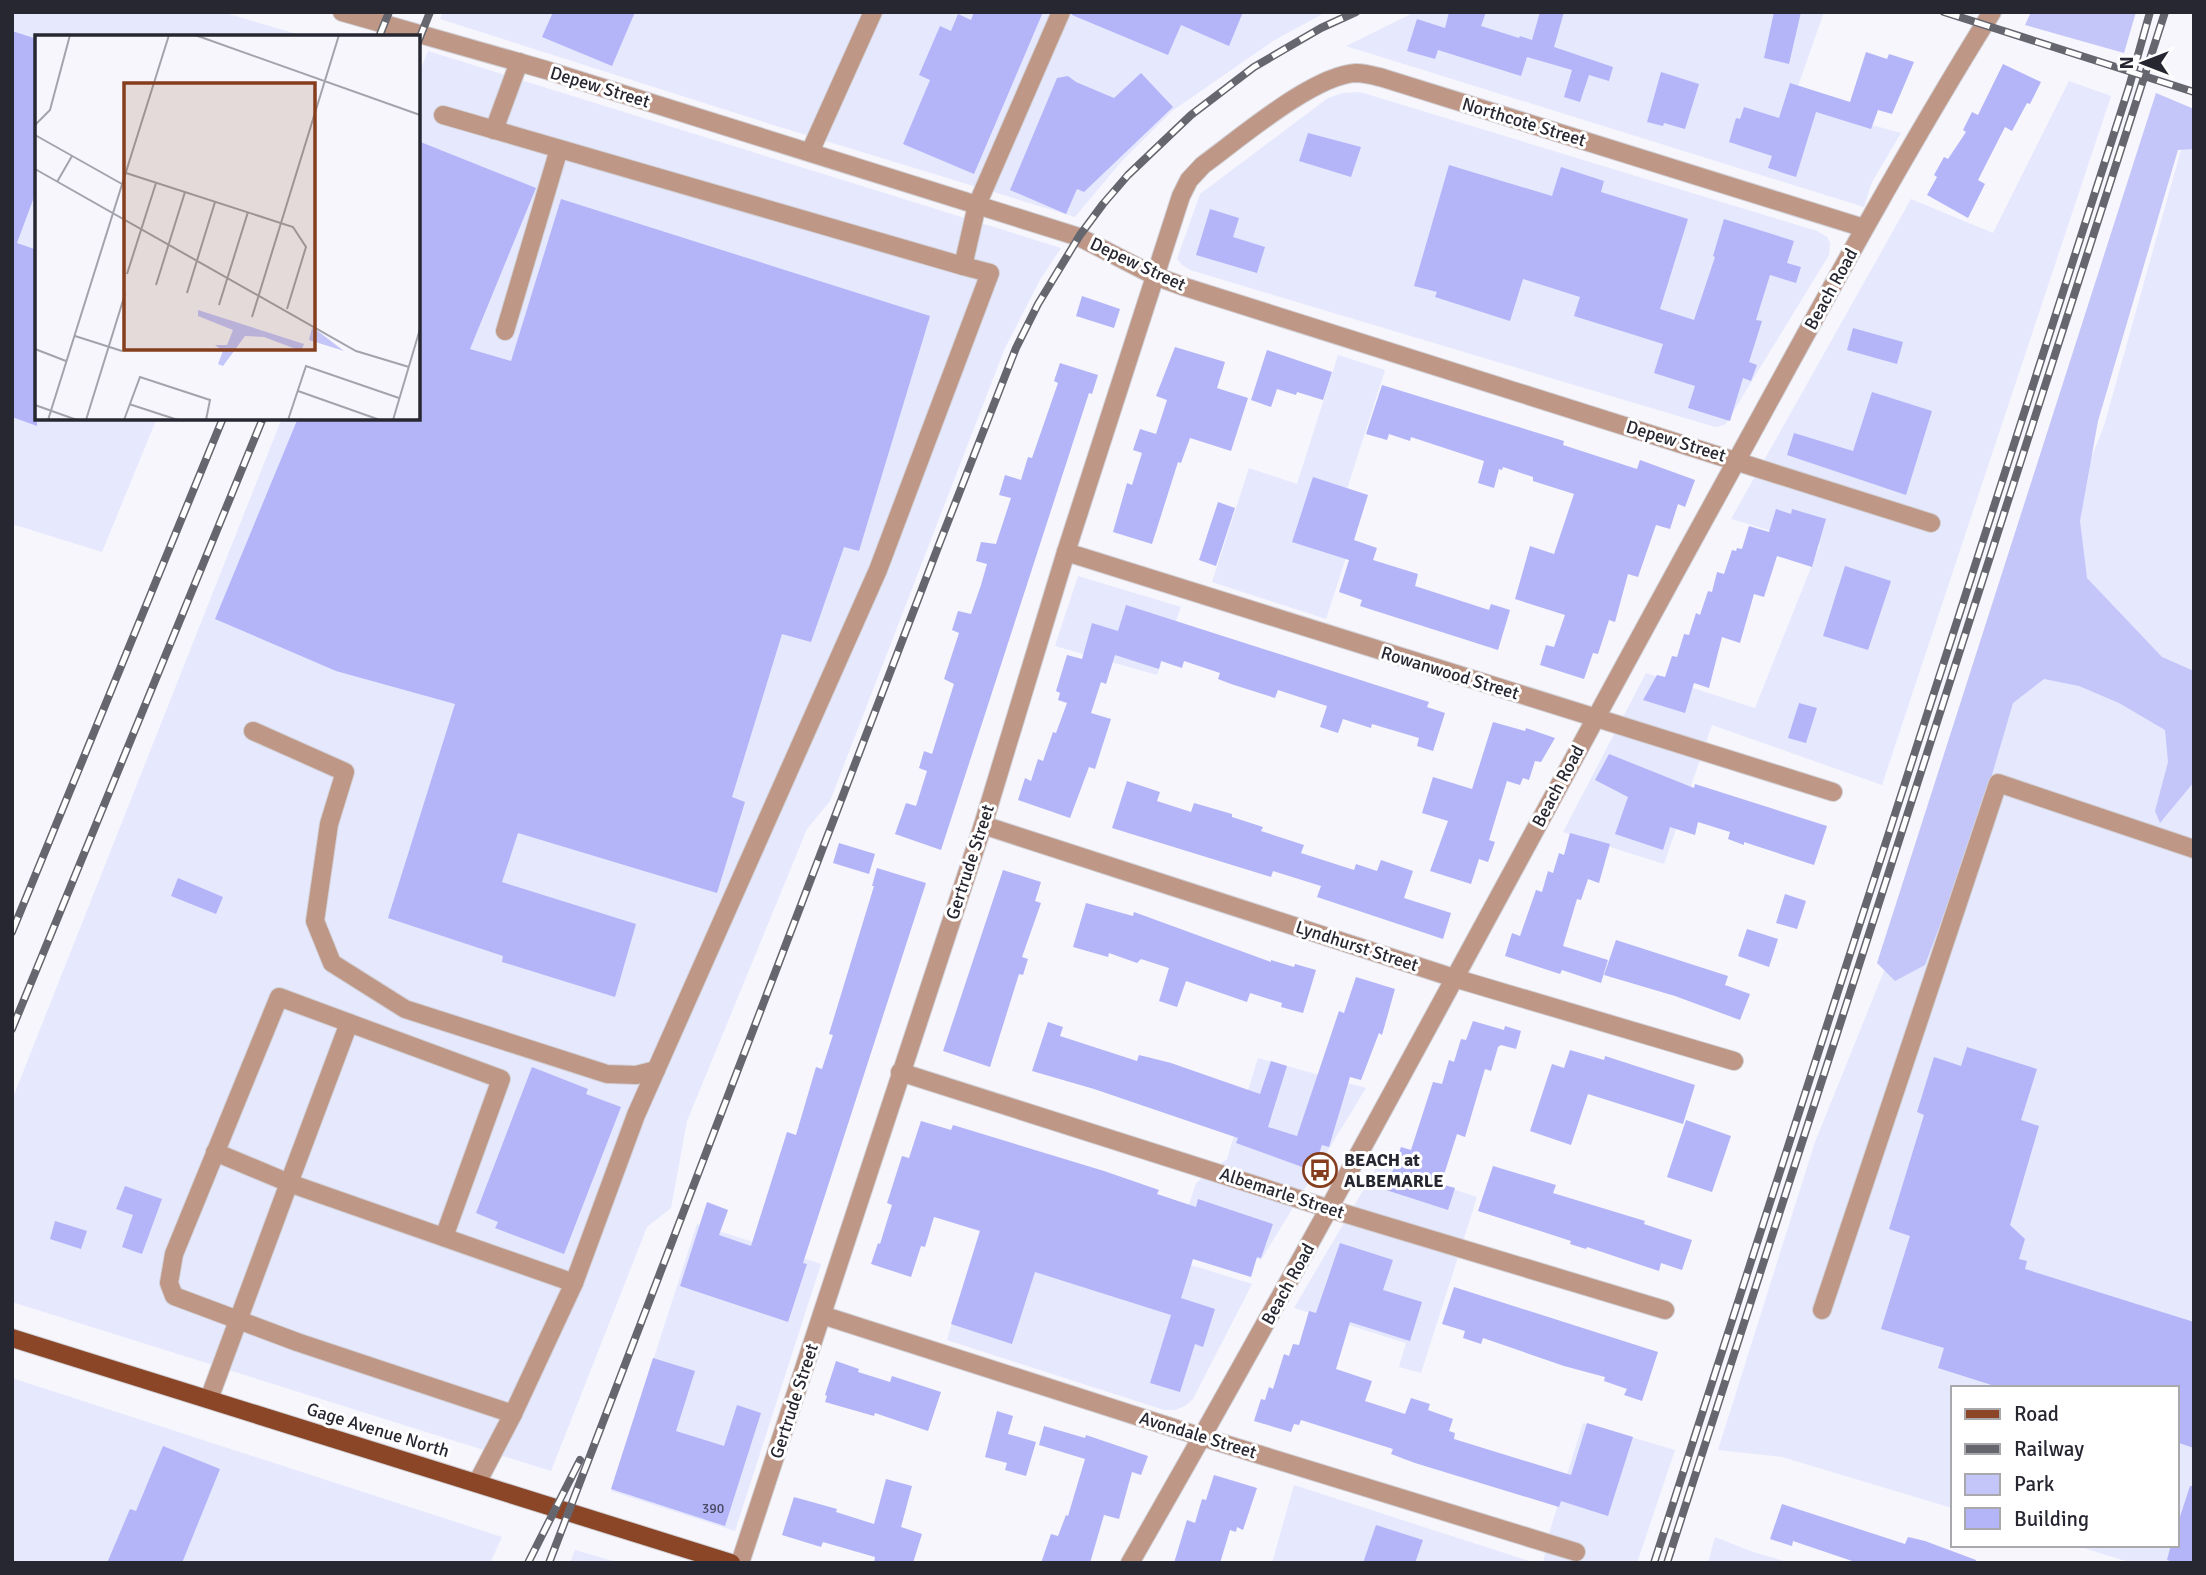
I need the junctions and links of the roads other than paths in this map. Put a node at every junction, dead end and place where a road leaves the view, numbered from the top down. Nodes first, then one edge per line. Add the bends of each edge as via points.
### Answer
1 (342, 12) edge
2 (873, 12) edge
3 (1061, 12) edge
4 (1992, 12) edge
5 (519, 62) junction
6 (443, 115) dead end
7 (494, 130) junction
8 (559, 149) junction
9 (810, 152) junction
10 (1203, 165) joint
11 (977, 205) junction
12 (1864, 228) junction
13 (963, 266) junction
14 (1155, 276) junction
15 (505, 331) dead end
16 (1737, 460) junction
17 (1931, 523) dead end
18 (1066, 552) junction
19 (1595, 718) junction
20 (253, 731) dead end
21 (1833, 792) dead end
22 (983, 825) junction
23 (2194, 849) edge
24 (1454, 978) junction
25 (349, 1023) junction
26 (1734, 1061) dead end
27 (656, 1070) junction
28 (900, 1072) junction
29 (215, 1152) junction
30 (289, 1183) junction
31 (1330, 1209) junction
32 (444, 1237) junction
33 (574, 1283) junction
34 (1665, 1310) dead end
35 (1822, 1310) dead end
36 (822, 1315) junction
37 (239, 1320) junction
38 (12, 1338) edge
39 (209, 1399) junction
40 (513, 1414) junction
41 (1202, 1437) junction
42 (477, 1483) junction
43 (1576, 1552) dead end
44 (732, 1563) edge
45 (740, 1563) edge
46 (1130, 1563) edge

1 - 5 street, Depew Street
2 - 9 street
3 - 11 street
4 - 12 street, Beach Road
5 - 7 street
5 - 9 street, Depew Street
6 - 7 street
7 - 8 street
8 - 13 street
8 - 15 street
9 - 11 street, Depew Street
10 - 12 street, Northcote Street via 1307,90 1357,73
10 - 14 street, Gertrude Street via 1181,196
11 - 13 street
11 - 14 street, Depew Street via 1079,237
12 - 16 street, Beach Road
13 - 27 street via 990,273 877,570
14 - 16 street, Depew Street
14 - 18 street, Gertrude Street
16 - 17 street, Depew Street
16 - 19 street, Beach Road
18 - 19 street, Rowanwood Street
18 - 22 street, Gertrude Street
19 - 21 street, Rowanwood Street
19 - 24 street, Beach Road
20 - 27 street via 345,772 329,824 315,921 332,963 405,1009 607,1074
22 - 24 street, Lyndhurst Street
22 - 28 street, Gertrude Street
23 - 35 street via 1998,783
24 - 26 street, Lyndhurst Street
24 - 31 street, Beach Road
25 - 29 street via 279,997
25 - 30 street
25 - 32 street via 501,1079
27 - 33 street
28 - 31 street, Albemarle Street
28 - 36 street, Gertrude Street
29 - 30 street
29 - 37 street via 174,1254 169,1283 174,1296
30 - 32 street
30 - 37 street
31 - 34 street, Albemarle Street
31 - 41 street, Beach Road
32 - 33 street
33 - 40 street
36 - 41 street, Avondale Street
36 - 45 street, Gertrude Street
37 - 39 street
37 - 40 street
38 - 39 main road, Gage Avenue North
39 - 42 main road, Gage Avenue North
40 - 42 street
41 - 43 street, Avondale Street
41 - 46 street, Beach Road
42 - 44 main road, Gage Avenue North

